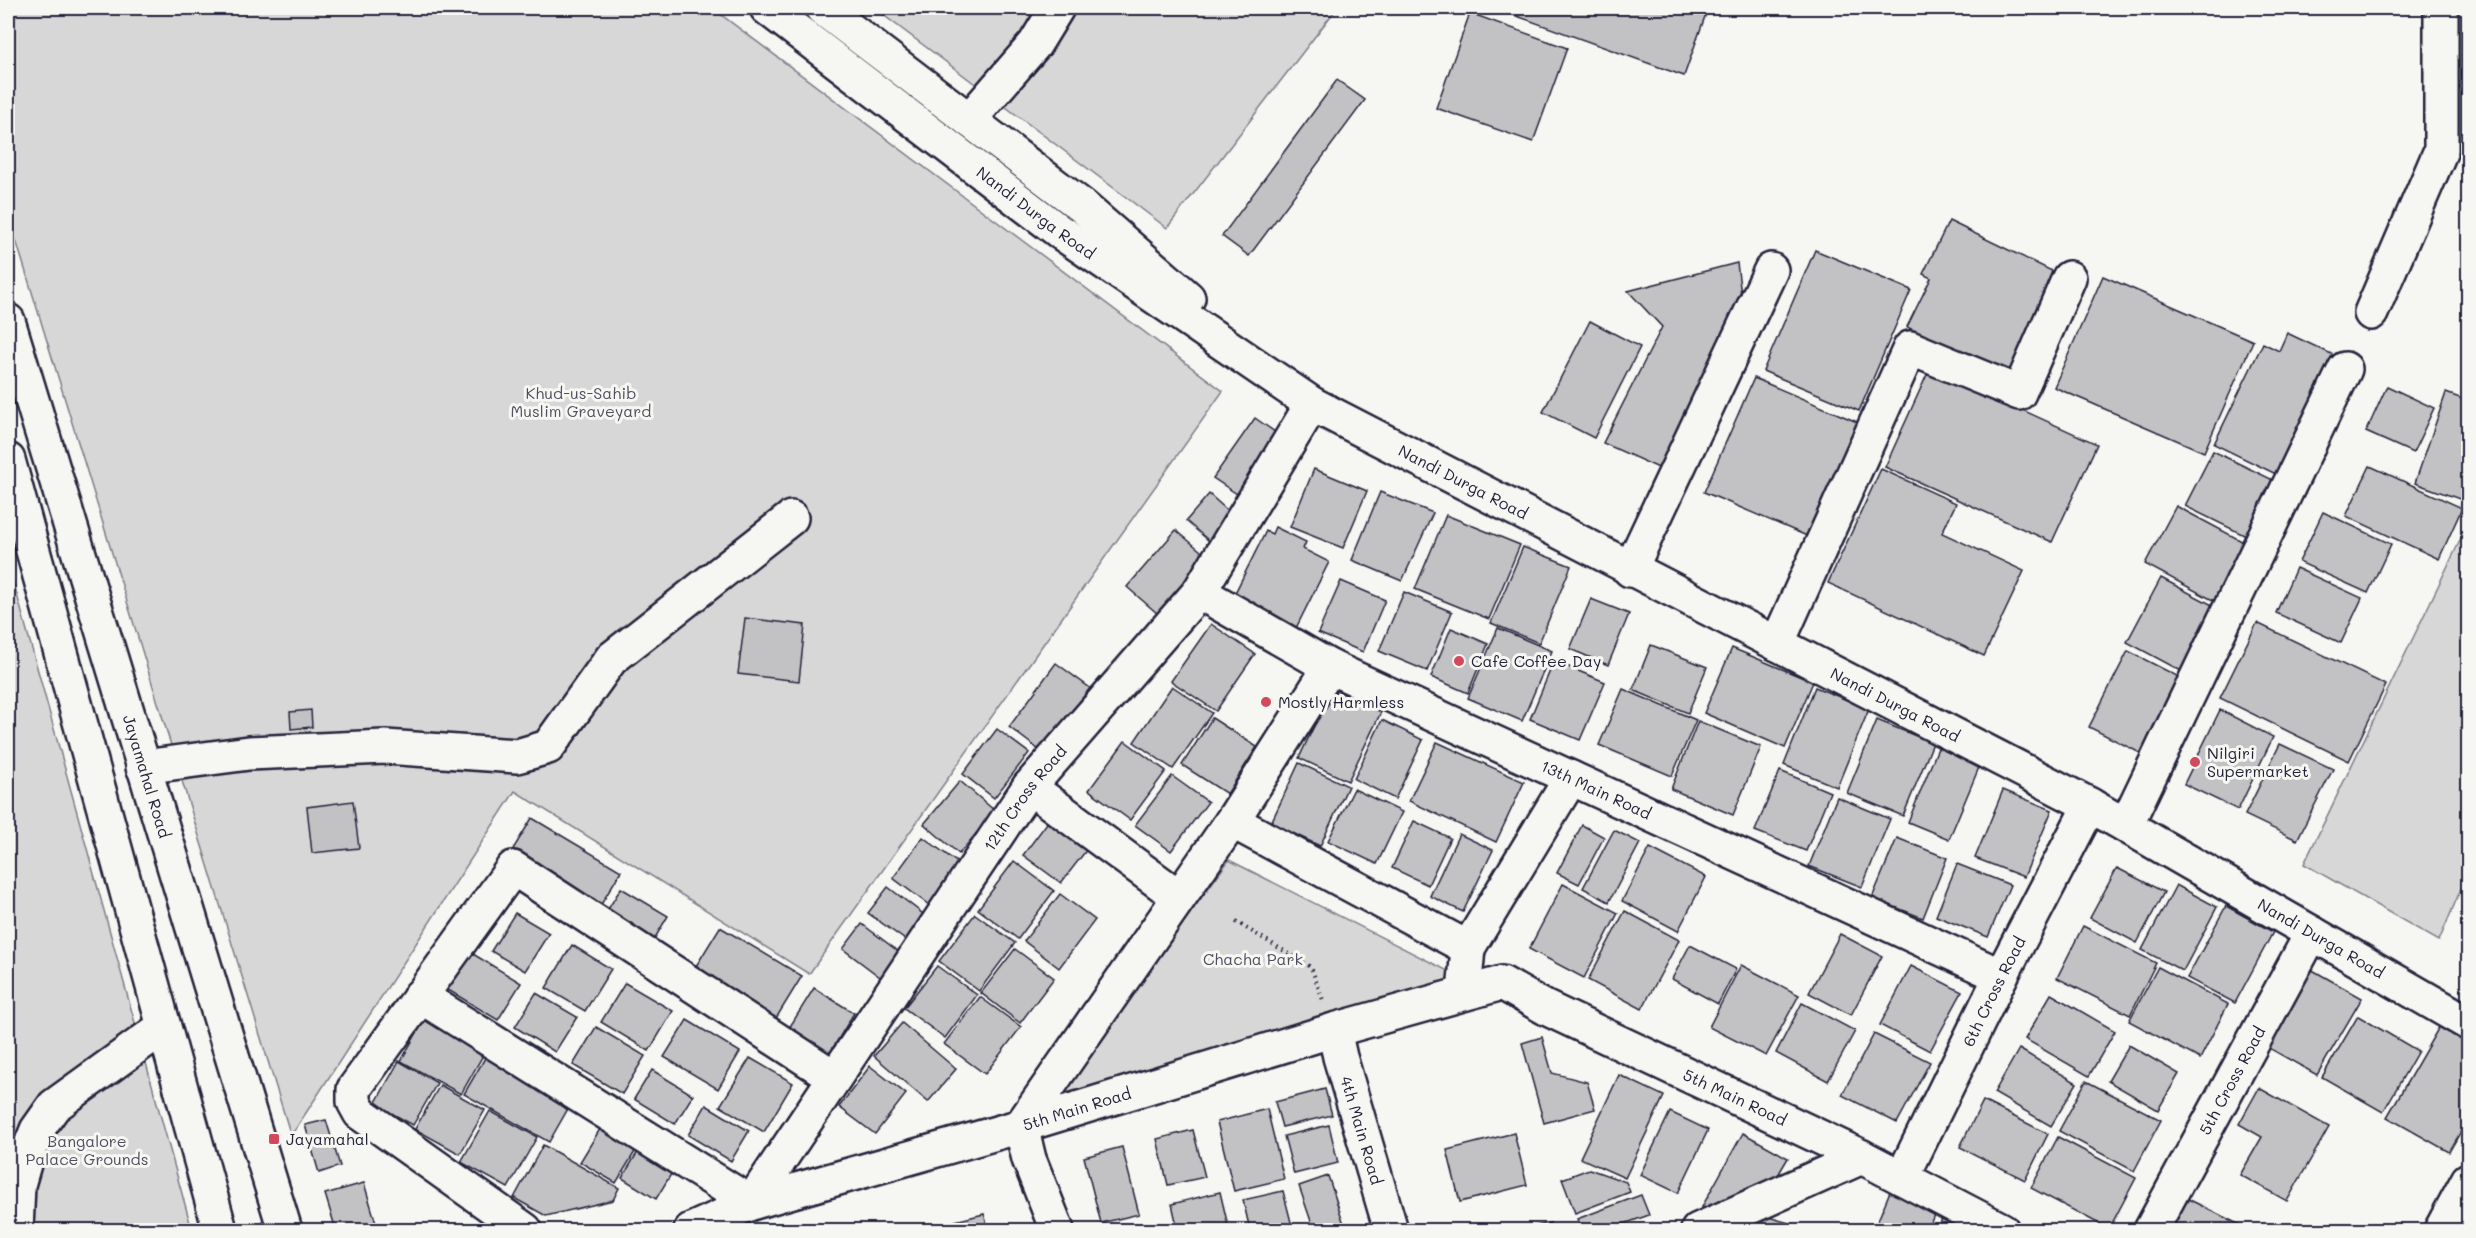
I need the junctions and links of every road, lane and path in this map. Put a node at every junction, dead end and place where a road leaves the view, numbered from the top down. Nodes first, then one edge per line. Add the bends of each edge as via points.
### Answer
1 (767, 8) edge
2 (822, 8) edge
3 (1057, 8) edge
4 (2441, 8) edge
5 (969, 120) junction
6 (1771, 270) dead end
7 (2069, 278) dead end
8 (2371, 313) dead end
9 (8, 321) edge
10 (2345, 369) dead end
11 (1312, 404) junction
12 (8, 459) edge
13 (791, 518) dead end
14 (1630, 570) junction
15 (1199, 592) junction
16 (1777, 644) junction
17 (1330, 667) junction
18 (143, 767) junction
19 (1571, 778) junction
20 (1029, 787) junction
21 (2090, 805) junction
22 (1232, 821) junction
23 (2126, 825) junction
24 (1179, 897) junction
25 (1236, 922) dead end
26 (2312, 933) junction
27 (1468, 948) junction
28 (2001, 976) junction
29 (1464, 993) junction
30 (420, 996) junction
31 (2469, 1023) edge
32 (162, 1028) junction
33 (1334, 1030) junction
34 (834, 1077) junction
35 (1021, 1126) junction
36 (1862, 1157) junction
37 (1902, 1178) junction
38 (2469, 1180) edge
39 (754, 1217) edge
40 (16, 1230) edge
41 (220, 1230) edge
42 (285, 1230) edge
43 (525, 1230) edge
44 (691, 1230) edge
45 (1057, 1230) edge
46 (1391, 1230) edge
47 (1698, 1230) edge
48 (2002, 1230) edge
49 (2151, 1230) edge
50 (2441, 1230) edge

1 - 11 street, Nandi Durga Road via 1060,232
2 - 5 street, Nandi Durga Road
3 - 5 street via 1035,44
4 - 8 street via 2441,150
5 - 11 street, Nandi Durga Road via 1082,206
6 - 14 street
7 - 16 street via 2019,393 1910,348
9 - 18 street, Jayamahal Road
10 - 23 street
11 - 14 street, Nandi Durga Road
11 - 15 street, 12th Cross Road
12 - 32 street
13 - 18 street via 611,659 548,747 517,756 385,747 249,753
14 - 16 street, Nandi Durga Road
15 - 17 street, 13th Main Road
15 - 20 street, 12th Cross Road
16 - 21 street, Nandi Durga Road
17 - 19 street, 13th Main Road
17 - 22 street
18 - 42 street, Jayamahal Road
19 - 27 street
19 - 28 street, 13th Main Road
20 - 24 street
20 - 34 street, 12th Cross Road
21 - 23 street, Nandi Durga Road
21 - 28 street, 6th Cross Road
22 - 24 street
22 - 27 street
23 - 26 street, Nandi Durga Road
24 - 35 street
25 - 33 path via 1311,967
26 - 31 street, Nandi Durga Road
26 - 49 street, 5th Cross Road
27 - 29 street
28 - 37 street, 6th Cross Road
29 - 33 street, 5th Main Road
29 - 36 street, 5th Main Road via 1502,983 1546,1008
30 - 34 street via 513,868
30 - 39 street
30 - 43 street via 354,1089 354,1102 360,1113
32 - 40 street via 54,1106 26,1157 18,1185
32 - 41 street
33 - 35 street, 5th Main Road
33 - 46 street, 4th Main Road
34 - 39 street, 12th Cross Road
35 - 39 street, 5th Main Road
35 - 45 street via 1029,1159
36 - 37 street, 5th Main Road
36 - 47 street
37 - 48 street, 5th Main Road
38 - 50 street
39 - 44 street, 5th Main Road

